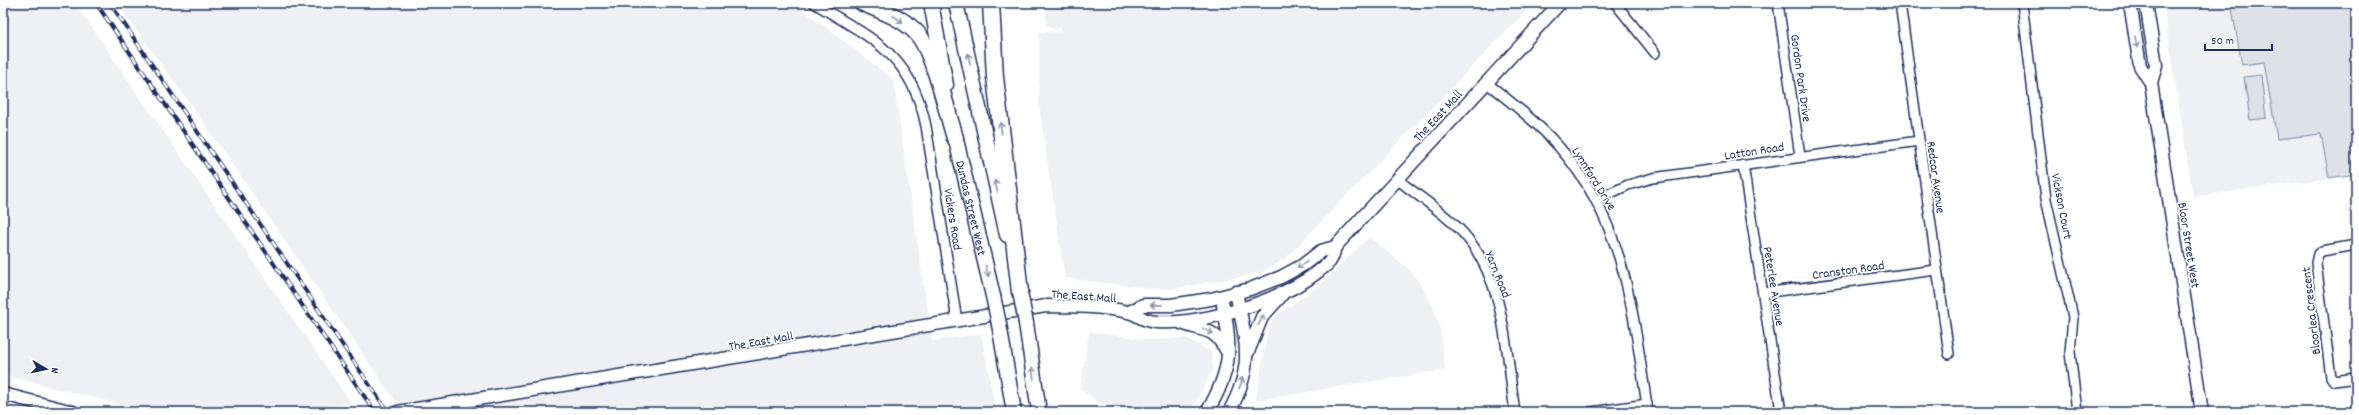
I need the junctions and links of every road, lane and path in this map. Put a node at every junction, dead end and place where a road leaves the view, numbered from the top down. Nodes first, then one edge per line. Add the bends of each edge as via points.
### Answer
1 (814, 3) edge
2 (863, 3) edge
3 (931, 3) edge
4 (956, 3) edge
5 (991, 3) edge
6 (1560, 3) edge
7 (1615, 3) edge
8 (1778, 3) edge
9 (1900, 3) edge
10 (2022, 3) edge
11 (2130, 3) edge
12 (2146, 3) edge
13 (1655, 53) dead end
14 (1487, 83) junction
15 (2151, 83) junction
16 (955, 138) junction
17 (1919, 141) junction
18 (1800, 156) junction
19 (1743, 164) junction
20 (1397, 179) junction
21 (1596, 200) junction
22 (2356, 246) edge
23 (1335, 247) junction
24 (1936, 270) junction
25 (1020, 292) junction
26 (1236, 292) junction
27 (1284, 293) junction
28 (1763, 293) junction
29 (1221, 296) junction
30 (1240, 309) junction
31 (1129, 312) junction
32 (1224, 313) junction
33 (957, 321) junction
34 (1179, 322) junction
35 (1248, 352) junction
36 (1229, 354) junction
37 (1949, 354) dead end
38 (2356, 378) edge
39 (3, 394) edge
40 (1647, 408) edge
41 (73, 412) edge
42 (398, 412) edge
43 (1014, 412) edge
44 (1039, 412) edge
45 (1207, 412) edge
46 (1229, 412) edge
47 (1515, 412) edge
48 (1591, 412) edge
49 (1781, 412) edge
50 (2077, 412) edge
51 (2202, 412) edge

1 - 33 street, Vickers Road via 888,50 901,65 919,97 926,126
2 -> 16 highway via 892,14 920,36
3 - 16 main road, Dundas Street West
25 -> 4 main road, Dundas Street West
25 -> 5 highway via 995,77
6 - 14 main road, The East Mall
7 - 13 street
8 - 18 street, Gordon Park Drive
9 - 17 street, Redcar Avenue
10 - 50 street, Vickson Court via 2046,199 2073,317 2070,352
11 -> 15 main road, Bloor Street West via 2140,66
12 - 15 main road, Bloor Street West via 2156,65
14 - 20 main road, The East Mall
14 - 21 street, Lynnford Drive via 1542,129 1560,148
15 - 51 main road, Bloor Street West
16 -> 43 main road, Dundas Street West, bridge via 993,296
17 - 18 street, Latton Road
17 - 24 street, Redcar Avenue
18 - 19 street, Latton Road
19 - 21 street, Latton Road via 1647,179
19 - 28 street, Peterlee Avenue
20 - 23 main road, The East Mall
20 - 47 street, Yarn Road via 1465,234 1486,268 1500,309
21 - 40 street, Lynnford Drive via 1620,257
22 - 38 street, Bloorlea Crescent via 2322,251 2318,254 2316,263 2331,377 2338,382
23 -> 26 main road, The East Mall via 1321,251 1281,277
23 - 27 main road, The East Mall via 1330,262
24 - 28 street, Cranston Road
24 - 37 street, Redcar Avenue
44 -> 25 main road, Dundas Street West, bridge
26 - 29 main road, The East Mall
26 - 30 main road
27 - 30 main road, The East Mall
35 -> 27 main road via 1262,317
28 - 49 street, Peterlee Avenue
29 -> 31 main road, The East Mall via 1171,304 1143,305
29 - 32 main road
30 - 32 main road, The East Mall
30 - 35 main road
31 - 33 main road, The East Mall via 1093,307 1046,306
31 - 34 main road, The East Mall via 1142,320
32 - 34 main road, The East Mall
32 - 36 main road
33 - 42 main road, The East Mall
34 -> 36 main road via 1209,330 1221,341
46 -> 35 main road via 1241,384
36 - 45 main road via 1228,367 1218,394
39 - 41 main road
40 - 48 street

